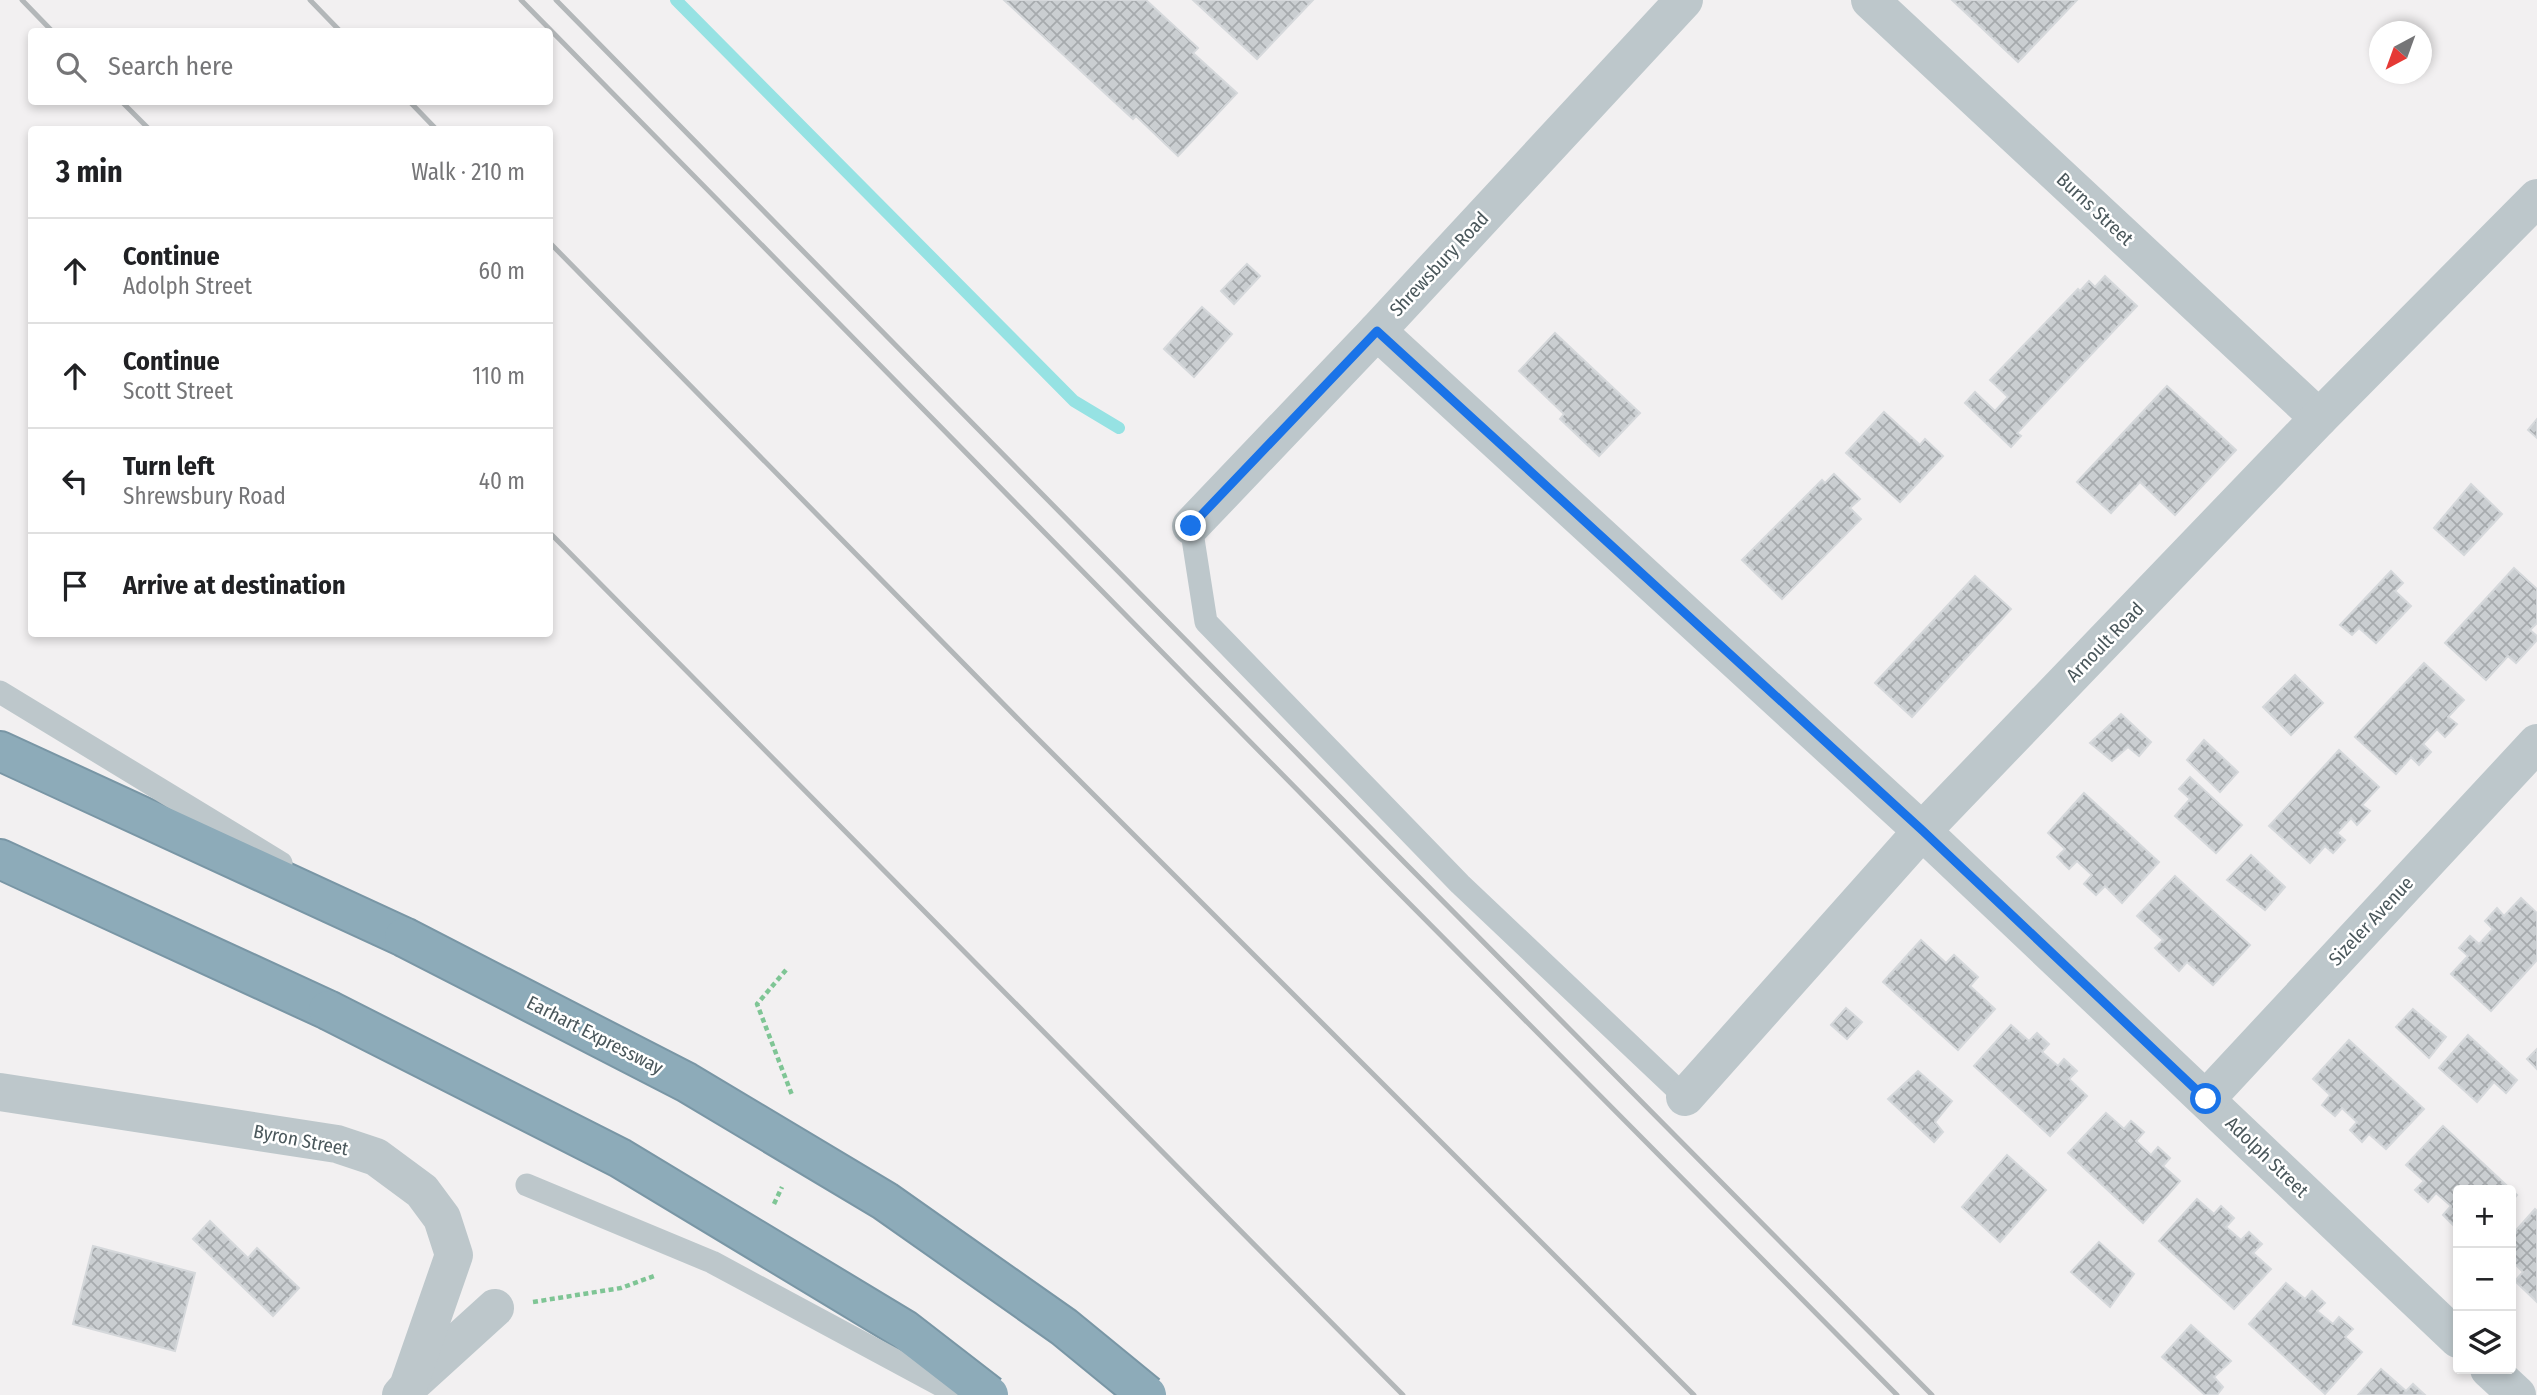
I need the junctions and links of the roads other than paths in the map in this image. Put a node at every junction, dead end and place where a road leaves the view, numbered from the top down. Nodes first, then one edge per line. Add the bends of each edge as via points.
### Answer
1 (1684, 0) edge
2 (1870, 0) edge
3 (2537, 198) edge
4 (1377, 331) junction
5 (2319, 418) junction
6 (1191, 526) joint
7 (0, 692) edge
8 (2537, 743) edge
9 (0, 751) edge
10 (1923, 831) junction
11 (0, 859) edge
12 (404, 937) junction
13 (0, 1092) edge
14 (1685, 1097) joint
15 (2206, 1099) junction
16 (527, 1185) dead end
17 (495, 1308) dead end
18 (2453, 1334) edge
19 (2494, 1374) edge
20 (405, 1391) edge
21 (959, 1395) edge
22 (989, 1395) edge
23 (1147, 1395) edge
24 (2517, 1395) edge

1 - 4 street, Shrewsbury Road
2 - 5 street, Burns Street
3 - 5 street, Arnoult Road
4 - 6 street, Shrewsbury Road
4 - 10 street, Adolph Street
5 - 10 street, Arnoult Road
6 - 14 lane via 1206,622 1460,884
7 - 12 lane
8 - 15 street, Sizeler Avenue
9 - 12 highway, Earhart Expressway
10 - 14 street, Arnoult Road
10 - 15 street, Adolph Street
11 - 22 highway, bridge via 328,1010 620,1158 905,1330
12 - 23 highway, Earhart Expressway, bridge via 686,1082 885,1201 1064,1327
13 - 20 street, Byron Street via 337,1144 376,1157 422,1191 442,1218 454,1255
15 - 18 street, Adolph Street
16 - 21 lane, bridge via 712,1262
17 - 20 street
19 - 24 street

